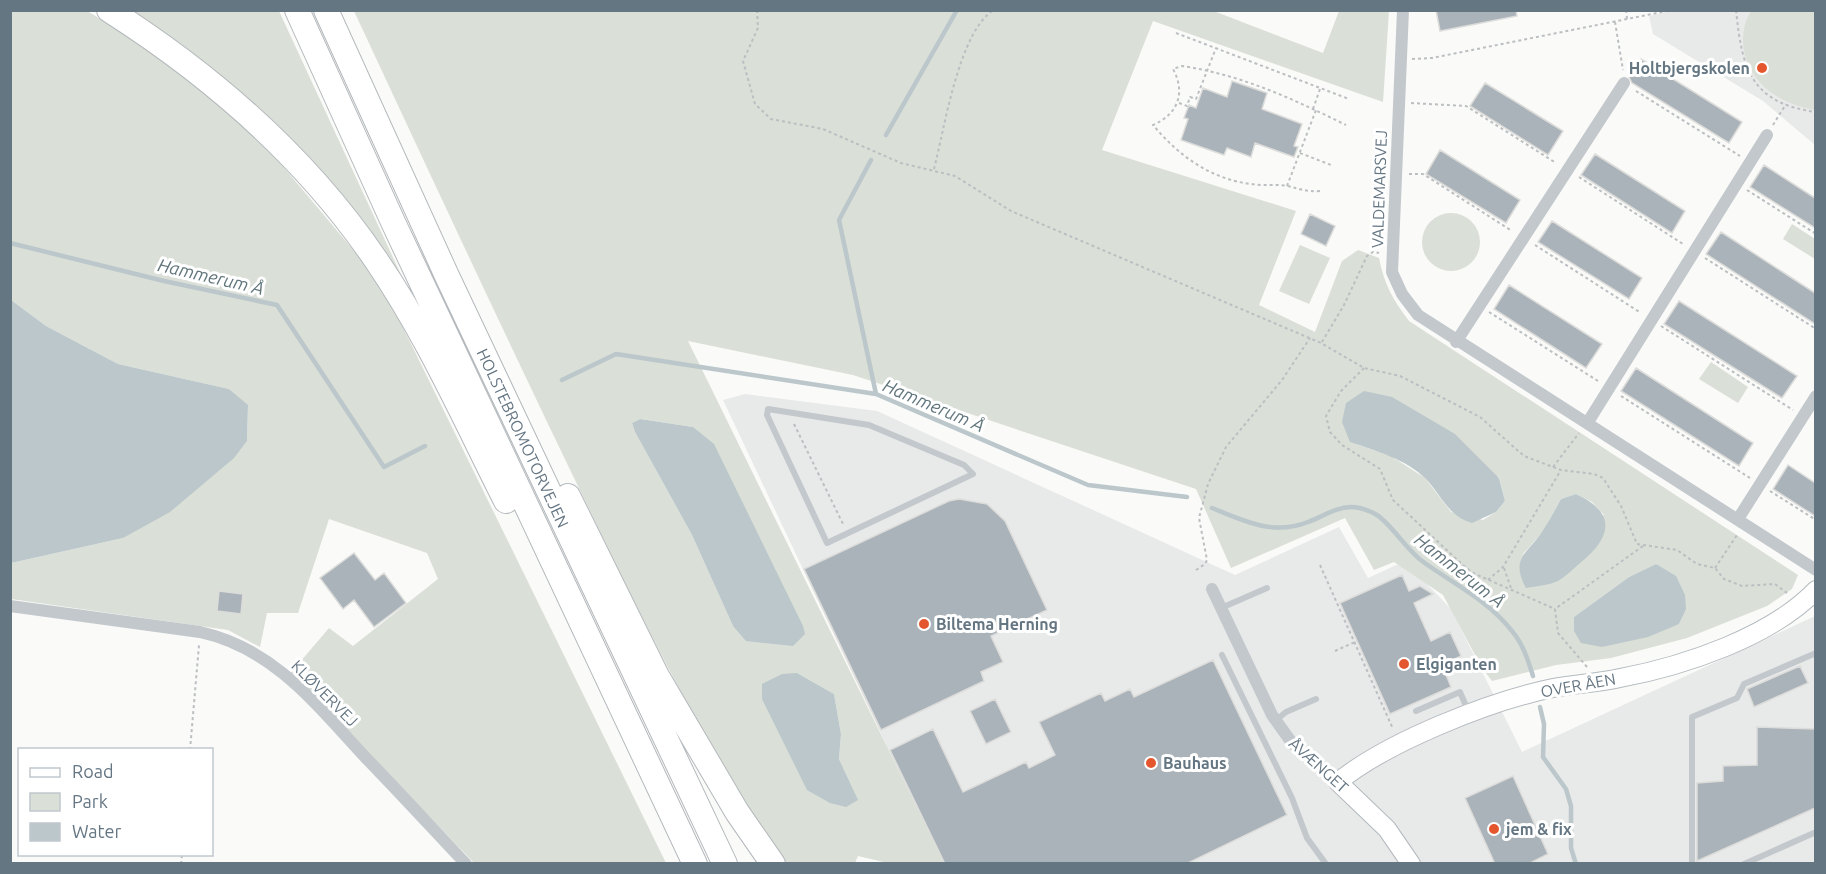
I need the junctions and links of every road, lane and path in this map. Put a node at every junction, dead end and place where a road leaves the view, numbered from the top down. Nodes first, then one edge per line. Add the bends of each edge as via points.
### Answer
1 (109, 10) edge
2 (297, 10) edge
3 (326, 10) edge
4 (757, 10) edge
5 (994, 10) edge
6 (1403, 10) edge
7 (1626, 10) edge
8 (1672, 10) edge
9 (1736, 10) edge
10 (1627, 19) junction
11 (1615, 21) junction
12 (1176, 33) dead end
13 (1216, 48) junction
14 (1401, 60) junction
15 (1207, 70) junction
16 (1624, 83) junction
17 (1321, 88) junction
18 (1349, 99) dead end
19 (1178, 102) junction
20 (1399, 103) junction
21 (1786, 104) junction
22 (1314, 110) junction
23 (1815, 112) edge
24 (1346, 125) dead end
25 (1767, 135) joint
26 (1300, 153) junction
27 (1750, 162) junction
28 (1331, 165) dead end
29 (934, 169) junction
30 (1568, 170) junction
31 (1396, 173) junction
32 (1737, 184) junction
33 (1287, 186) junction
34 (1320, 191) dead end
35 (1815, 234) edge
36 (1524, 238) junction
37 (1694, 251) junction
38 (1393, 259) junction
39 (447, 276) junction
40 (1480, 306) junction
41 (1652, 320) junction
42 (1815, 329) edge
43 (1310, 338) junction
44 (1456, 342) junction
45 (1321, 343) junction
46 (1364, 368) junction
47 (1609, 388) junction
48 (1815, 396) edge
49 (791, 413) junction
50 (1803, 417) junction
51 (1588, 422) junction
52 (1553, 467) junction
53 (1561, 470) junction
54 (1760, 485) junction
55 (1815, 520) edge
56 (1741, 521) junction
57 (848, 533) junction
58 (1643, 546) junction
59 (1320, 565) dead end
60 (1503, 567) junction
61 (1715, 568) junction
62 (1196, 570) dead end
63 (1815, 570) edge
64 (1488, 580) junction
65 (1267, 588) dead end
66 (1212, 589) dead end
67 (1815, 590) edge
68 (1512, 591) junction
69 (10, 606) edge
70 (1800, 606) junction
71 (1221, 608) junction
72 (1555, 609) junction
73 (200, 632) junction
74 (1356, 642) junction
75 (1335, 651) dead end
76 (1815, 652) edge
77 (1222, 655) dead end
78 (1594, 669) dead end
79 (1316, 699) dead end
80 (1416, 711) dead end
81 (1469, 713) junction
82 (1275, 721) junction
83 (1400, 745) junction
84 (190, 748) edge
85 (643, 754) junction
86 (1338, 782) junction
87 (1815, 832) edge
88 (466, 864) edge
89 (695, 864) edge
90 (724, 864) edge
91 (773, 864) edge
92 (1326, 864) edge
93 (1411, 864) edge
94 (1692, 864) edge
95 (1744, 864) edge

1 - 85 highway via 199,71 247,111 311,175 376,260 419,330 598,686
2 - 85 highway, HOLSTEBROMOTORVEJEN
3 - 39 highway, HOLSTEBROMOTORVEJEN
4 - 29 path via 758,28 743,61 761,112 771,119 823,129 901,163
5 - 29 path via 983,17 951,88
6 - 14 street, VALDEMARSVEJ
7 - 10 path
8 - 10 path
9 - 21 path via 1740,51 1751,79 1761,90
10 - 11 path
11 - 14 path via 1431,58
11 - 16 path via 1624,69 1617,79
12 - 13 path
13 - 15 path
13 - 17 path
14 - 20 street, VALDEMARSVEJ
15 - 19 path via 1196,99 1190,97 1187,106
15 - 19 path via 1182,66 1173,69 1179,79
15 - 22 path via 1276,91
16 - 27 path
16 - 30 street
17 - 18 path
17 - 22 path
19 - 33 path via 1164,120 1153,125 1179,152 1230,180
20 - 30 path via 1466,106
20 - 31 street, VALDEMARSVEJ
21 - 23 path
21 - 25 path
22 - 24 path
22 - 26 path
25 - 27 street
26 - 28 path
26 - 33 path
27 - 32 street
29 - 43 path via 955,176 1011,211
30 - 36 street
30 - 37 path
31 - 36 path via 1423,174
31 - 38 street, VALDEMARSVEJ
32 - 35 path
32 - 37 street
33 - 34 path via 1305,192
36 - 40 street
36 - 41 path
37 - 41 street
37 - 42 path
38 - 44 street, VALDEMARSVEJ via 1392,272 1402,294 1418,315
38 - 45 path via 1377,252 1367,256
39 - 90 highway, HOLSTEBROMOTORVEJEN
39 - 91 highway via 489,336 657,676 737,812
40 - 44 street
40 - 47 path
41 - 47 street
41 - 50 path
43 - 45 path
43 - 62 path via 1221,457 1199,511 1207,560
44 - 51 street, VALDEMARSVEJ
45 - 46 path
46 - 52 path via 1401,376 1429,390 1480,417 1524,456
46 - 64 path via 1341,391 1326,416 1330,432 1342,445 1380,469 1393,500 1464,566
47 - 51 street
47 - 54 path
48 - 50 street
49 - 57 path
49 - 57 lane via 768,409 767,415 827,543
49 - 57 lane via 869,426 964,465 973,474
50 - 54 street
51 - 52 path
51 - 56 street, VALDEMARSVEJ
52 - 53 path
53 - 58 path via 1603,478 1634,540
53 - 60 path
54 - 55 path
54 - 56 street
56 - 61 path
56 - 63 street, VALDEMARSVEJ
58 - 61 path via 1677,550 1697,564
58 - 72 path
59 - 74 path
60 - 64 path
60 - 68 path
61 - 70 path via 1724,579 1742,586 1775,585
64 - 68 path
65 - 71 lane
66 - 71 street, ÅVÆNGET
67 - 70 street, OVER ÅEN
68 - 72 path
69 - 73 street, KLØVERVEJ
70 - 81 street, OVER ÅEN via 1775,623 1690,660 1620,678 1524,695
71 - 82 street, ÅVÆNGET
72 - 78 path via 1558,633 1584,666
73 - 84 path
73 - 88 street, KLØVERVEJ via 228,639 265,659 298,685
74 - 75 path
74 - 83 path
76 - 94 lane via 1744,684 1737,698 1692,717
77 - 92 lane via 1292,798 1306,838
79 - 82 lane
80 - 81 lane via 1460,692
81 - 83 street, OVER ÅEN
82 - 86 street, ÅVÆNGET via 1292,743
83 - 86 street, OVER ÅEN
85 - 89 highway, HOLSTEBROMOTORVEJEN
86 - 93 street, ÅVÆNGET via 1387,828
87 - 95 lane

